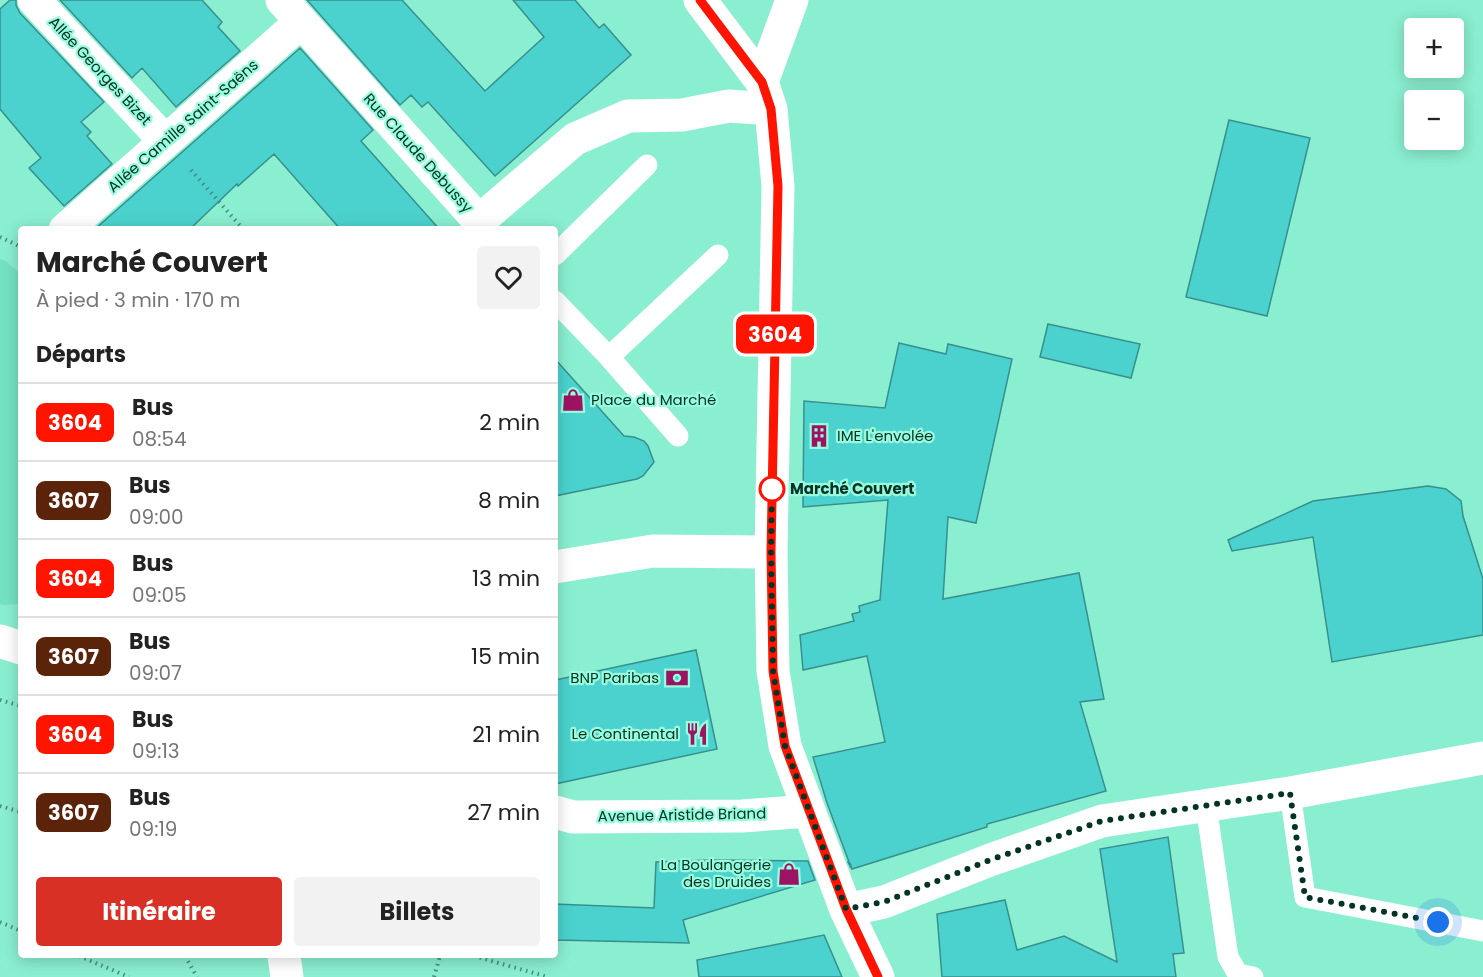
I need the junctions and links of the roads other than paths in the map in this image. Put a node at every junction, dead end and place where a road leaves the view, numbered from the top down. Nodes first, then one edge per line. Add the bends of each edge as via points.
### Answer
1 (34, 0) edge
2 (700, 0) edge
3 (792, 0) edge
4 (292, 11) edge
5 (767, 96) junction
6 (165, 141) junction
7 (647, 165) dead end
8 (69, 226) edge
9 (478, 226) edge
10 (480, 226) edge
11 (558, 252) edge
12 (718, 255) dead end
13 (558, 304) edge
14 (609, 357) junction
15 (678, 436) dead end
16 (771, 552) junction
17 (558, 567) edge
18 (0, 641) edge
19 (18, 647) edge
20 (1483, 758) edge
21 (1290, 793) junction
22 (1206, 805) junction
23 (809, 811) junction
24 (558, 813) edge
25 (846, 909) junction
26 (1483, 931) edge
27 (284, 958) edge
28 (287, 977) edge
29 (878, 977) edge
30 (1253, 977) edge

1 - 6 street, Allée Georges Bizet
2 - 5 street
3 - 5 street
4 - 6 street, Allée Camille Saint-Saëns
4 - 9 street, Rue Claude Debussy
5 - 10 street, Rue Claude Debussy via 682,115 628,116 575,139
5 - 16 street via 778,186
6 - 8 street, Allée Camille Saint-Saëns
7 - 11 lane
12 - 14 lane
13 - 14 lane
14 - 15 lane
16 - 17 street via 653,551
16 - 23 street via 773,671 785,746
18 - 19 street
20 - 21 street
21 - 22 street
21 - 26 lane via 1305,897
22 - 25 street via 1102,821 884,902
22 - 30 lane via 1228,957 1238,974
23 - 24 street, Avenue Aristide Briand via 742,816 573,817
23 - 25 street
25 - 29 street
27 - 28 street

